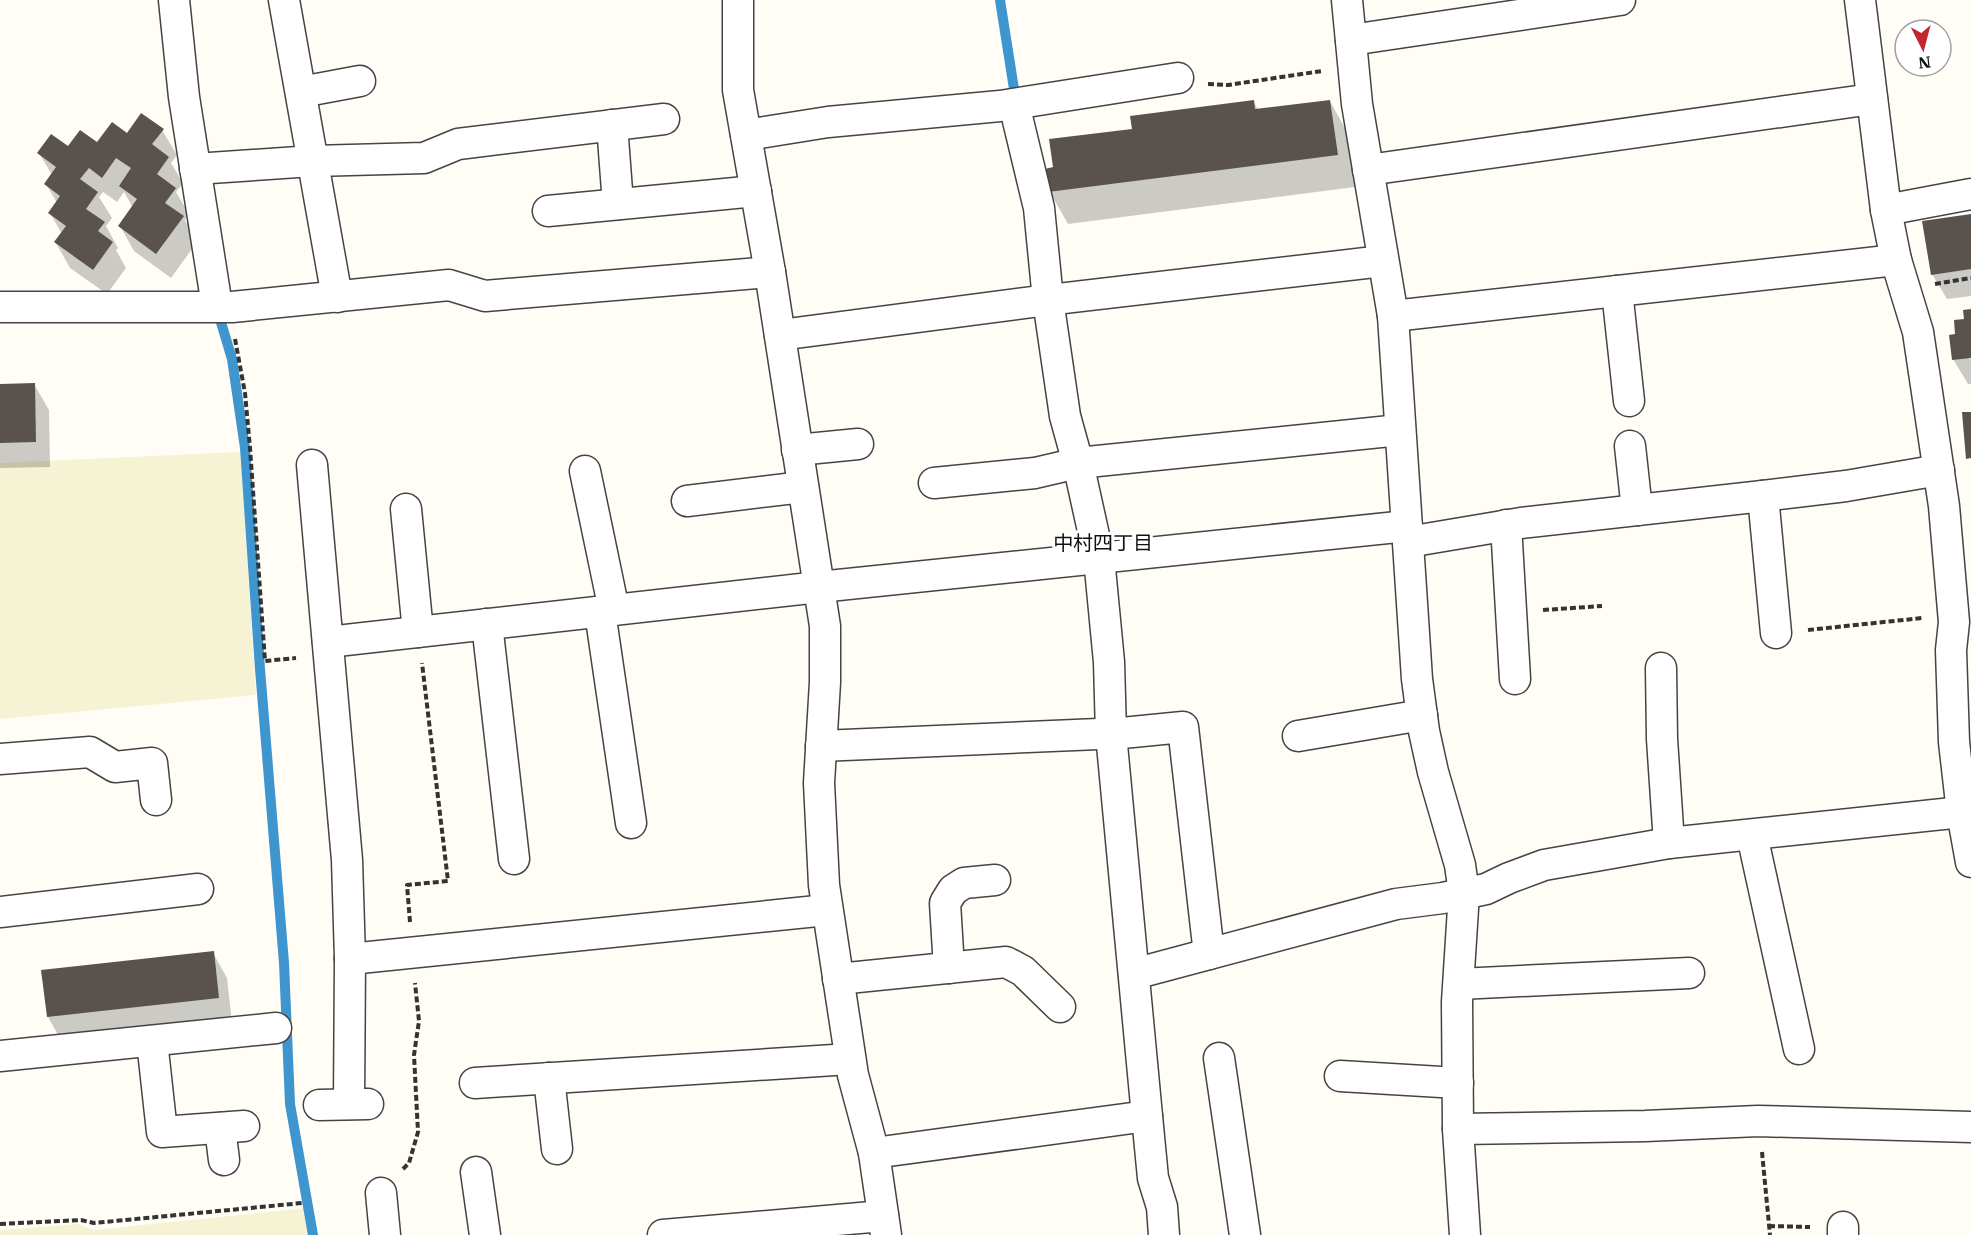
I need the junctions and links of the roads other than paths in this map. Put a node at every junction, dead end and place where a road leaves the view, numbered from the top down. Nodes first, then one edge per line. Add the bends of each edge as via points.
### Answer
1 (174, 0) edge
2 (284, 0) edge
3 (738, 0) edge
4 (1347, 0) edge
5 (1620, 0) edge
6 (1860, 0) edge
7 (1352, 53) junction
8 (1178, 78) road end
9 (360, 81) dead end
10 (301, 93) junction
11 (1872, 99) junction
12 (1014, 104) junction
13 (664, 119) dead end
14 (612, 125) junction
15 (746, 135) junction
16 (313, 161) junction
17 (195, 169) junction
18 (1368, 170) junction
19 (756, 190) junction
20 (1971, 194) edge
21 (618, 204) junction
22 (1886, 210) junction
23 (548, 211) dead end
24 (1896, 260) junction
25 (1383, 261) junction
26 (770, 272) junction
27 (1617, 291) junction
28 (338, 297) junction
29 (1048, 300) junction
30 (222, 306) junction
31 (0, 307) edge
32 (1392, 316) junction
33 (780, 334) junction
34 (1629, 401) dead end
35 (1400, 430) junction
36 (858, 444) dead end
37 (1630, 446) dead end
38 (797, 450) junction
39 (1078, 463) junction
40 (312, 465) dead end
41 (585, 471) dead end
42 (1939, 471) junction
43 (934, 483) dead end
44 (803, 487) junction
45 (1763, 496) junction
46 (687, 501) dead end
47 (406, 509) dead end
48 (1637, 510) junction
49 (1506, 525) junction
50 (1407, 534) junction
51 (1099, 558) junction
52 (819, 587) junction
53 (607, 611) junction
54 (1959, 619) edge
55 (487, 624) junction
56 (418, 632) junction
57 (1776, 633) road end
58 (329, 648) junction
59 (1662, 668) dead end
60 (1515, 679) dead end
61 (1422, 715) junction
62 (1111, 734) junction
63 (1298, 736) dead end
64 (1963, 741) edge
65 (821, 746) junction
66 (0, 759) edge
67 (156, 800) dead end
68 (1962, 812) junction
69 (631, 823) dead end
70 (1752, 835) junction
71 (1669, 843) junction
72 (514, 859) dead end
73 (1971, 862) edge
74 (994, 880) dead end
75 (198, 889) dead end
76 (1464, 893) junction
77 (827, 910) junction
78 (0, 912) edge
79 (1209, 954) junction
80 (350, 958) junction
81 (949, 968) junction
82 (1134, 974) junction
83 (1689, 974) dead end
84 (838, 979) junction
85 (1459, 984) junction
86 (1060, 1007) dead end
87 (276, 1028) dead end
88 (152, 1041) junction
89 (1799, 1049) dead end
90 (0, 1056) edge
91 (850, 1059) junction
92 (1219, 1059) dead end
93 (1340, 1076) dead end
94 (549, 1078) junction
95 (475, 1083) dead end
96 (1458, 1083) junction
97 (319, 1105) dead end
98 (1147, 1116) junction
99 (1971, 1127) edge
100 (1458, 1129) junction
101 (557, 1149) dead end
102 (874, 1153) junction
103 (224, 1160) dead end
104 (476, 1172) dead end
105 (381, 1193) road end
106 (885, 1226) edge
107 (385, 1235) edge
108 (485, 1235) edge
109 (663, 1235) edge
110 (1164, 1235) edge
111 (1245, 1235) edge
112 (1465, 1235) edge

1 - 17 street
2 - 10 street
3 - 15 street via 738,90
4 - 7 street
5 - 7 street
6 - 11 street
7 - 18 street
8 - 12 street
9 - 10 street
10 - 16 street
11 - 18 street
11 - 22 street
12 - 15 street via 828,122
12 - 29 street via 1039,208
13 - 14 street
14 - 16 street via 458,144 424,158
14 - 21 street
15 - 19 street
16 - 17 street
16 - 28 street
17 - 30 street
18 - 25 street
19 - 21 street
19 - 26 street
20 - 22 street
21 - 23 street
22 - 24 street
24 - 27 street
24 - 42 street via 1918,332
25 - 29 street
25 - 32 street
26 - 28 street via 485,296 449,285
26 - 33 street
27 - 32 street
27 - 34 street
28 - 30 street
29 - 33 street
29 - 39 street via 1065,417
30 - 31 street
32 - 35 street
33 - 38 street
35 - 39 street
35 - 50 street
36 - 38 street
37 - 48 street
38 - 44 street
39 - 43 street via 1035,473
39 - 51 street
40 - 58 street
41 - 53 street
42 - 45 street
42 - 54 street
44 - 46 street
44 - 52 street
45 - 48 street
45 - 57 street
47 - 56 street
48 - 49 street
49 - 50 street
49 - 60 street
50 - 51 street
50 - 61 street
51 - 52 street
51 - 62 street
52 - 53 street
52 - 65 street via 825,626
53 - 55 street
53 - 69 street
54 - 64 street via 1951,650
55 - 56 street
55 - 72 street
56 - 58 street
58 - 80 street via 347,860
59 - 71 street
61 - 63 street
61 - 76 street
62 - 65 street
62 - 79 street via 1183,727
62 - 82 street
64 - 68 street
65 - 77 street via 819,783
66 - 67 street via 90,752 115,767 152,764
68 - 70 street
68 - 73 street
70 - 71 street
70 - 89 street
71 - 76 street via 1544,865 1486,889
74 - 81 street via 964,883 953,890 945,903
75 - 78 street
76 - 79 street via 1396,904
76 - 85 street
77 - 80 street
77 - 84 street
79 - 82 street
80 - 97 street via 359,1104
81 - 84 street
81 - 86 street via 1006,962 1023,970
82 - 98 street
83 - 85 street
84 - 91 street
85 - 96 street
87 - 88 street
88 - 90 street
88 - 103 street via 162,1132 232,1127
91 - 94 street
91 - 102 street
92 - 111 street
93 - 96 street
94 - 95 street
94 - 101 street
96 - 100 street
98 - 102 street
98 - 110 street
99 - 100 street via 1758,1121
100 - 112 street
102 - 106 street
104 - 108 street
105 - 107 street
106 - 109 street

